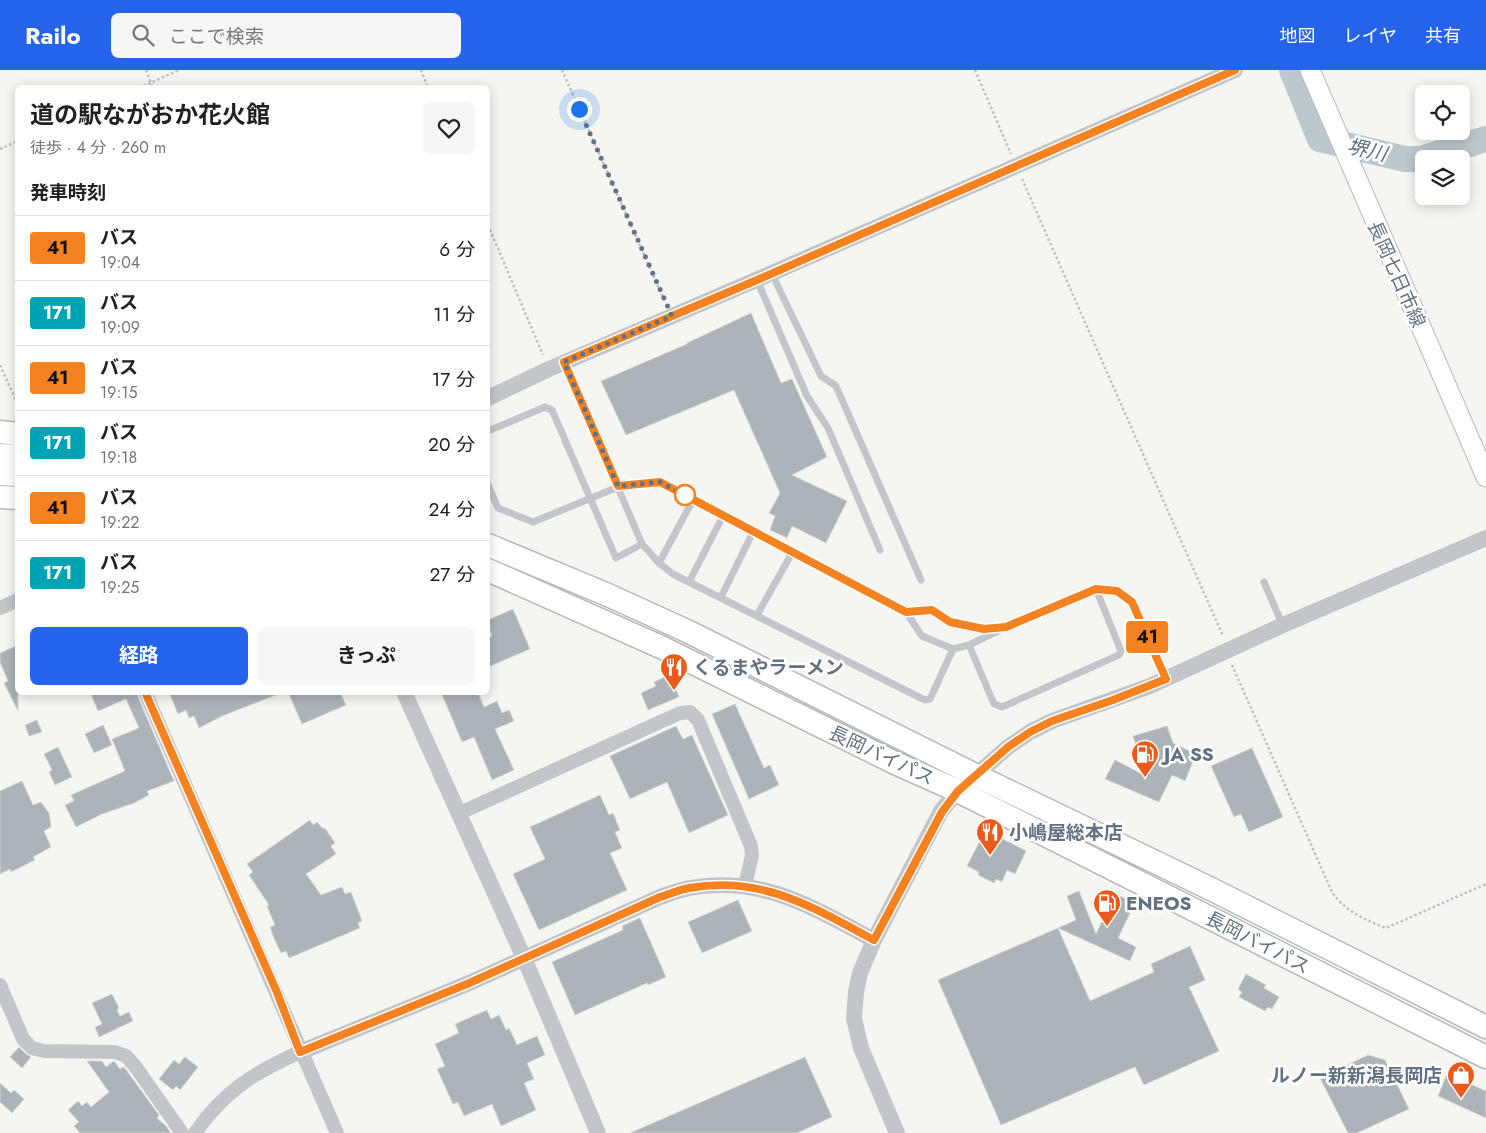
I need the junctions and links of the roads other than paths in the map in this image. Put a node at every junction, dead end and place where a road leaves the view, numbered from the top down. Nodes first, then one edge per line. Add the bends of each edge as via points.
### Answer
1 (1235, 70) edge
2 (1310, 70) edge
3 (765, 277) junction
4 (557, 366) junction
5 (490, 397) edge
6 (490, 431) edge
7 (0, 432) edge
8 (15, 434) edge
9 (0, 455) edge
10 (15, 456) edge
11 (0, 474) edge
12 (15, 475) edge
13 (1486, 477) edge
14 (618, 486) junction
15 (490, 490) edge
16 (0, 497) edge
17 (15, 498) edge
18 (590, 498) junction
19 (693, 500) junction
20 (723, 516) junction
21 (752, 532) junction
22 (1486, 538) edge
23 (642, 544) junction
24 (490, 546) edge
25 (880, 550) dead end
26 (792, 553) junction
27 (659, 563) junction
28 (490, 571) edge
29 (921, 580) dead end
30 (689, 582) junction
31 (1264, 582) dead end
32 (1096, 589) junction
33 (721, 597) junction
34 (15, 601) edge
35 (0, 608) edge
36 (906, 612) junction
37 (757, 615) junction
38 (1283, 625) junction
39 (1006, 627) junction
40 (969, 645) junction
41 (953, 649) junction
42 (1166, 679) junction
43 (146, 695) edge
44 (405, 695) edge
45 (976, 775) junction
46 (958, 791) junction
47 (460, 813) junction
48 (746, 886) junction
49 (874, 940) junction
50 (524, 958) junction
51 (0, 985) edge
52 (1486, 1027) edge
53 (300, 1052) junction
54 (1486, 1057) edge
55 (182, 1133) edge
56 (195, 1133) edge
57 (337, 1133) edge
58 (598, 1133) edge
59 (897, 1133) edge

1 - 3 street
2 - 13 main road, 長岡七日市線
3 - 4 street
3 - 25 lane via 807,396 828,428
3 - 29 lane via 821,376 836,386
4 - 5 street
4 - 14 lane
6 - 18 lane via 545,407 552,410
7 - 8 highway
9 - 10 highway
11 - 12 highway
14 - 18 lane
14 - 19 lane via 660,482
14 - 23 lane
15 - 18 lane via 498,508 533,522
16 - 17 highway
18 - 23 lane via 616,558
19 - 20 lane
19 - 27 lane
20 - 21 lane
20 - 30 lane
21 - 26 lane
21 - 33 lane
22 - 38 street
23 - 27 lane
24 - 45 highway, 長岡バイパス via 687,631
26 - 36 lane
26 - 37 lane
27 - 30 lane
28 - 46 highway, 長岡バイパス via 663,648
30 - 33 lane
31 - 38 lane
32 - 39 lane
32 - 40 lane via 1122,651 1119,655 1002,707 994,704
32 - 42 lane via 1117,591 1132,602
33 - 37 lane
34 - 35 street
36 - 39 lane via 932,610 950,622 984,629
36 - 41 lane via 922,636
37 - 41 lane via 925,700 930,699
38 - 42 street
39 - 40 lane
40 - 41 lane
42 - 45 street via 1030,732
43 - 53 street
44 - 47 street
45 - 46 street
45 - 52 highway, 長岡バイパス
46 - 49 street via 942,812
46 - 54 highway, 長岡バイパス
47 - 48 street via 680,713 690,712 698,720 751,846
47 - 50 street
48 - 49 street via 796,900
48 - 50 street via 714,885 660,897
49 - 59 street via 860,973 854,1018 861,1048
50 - 53 street
50 - 58 street
51 - 55 street via 24,1039 32,1048 115,1052 126,1056
53 - 56 street via 247,1079 228,1095
53 - 57 street

